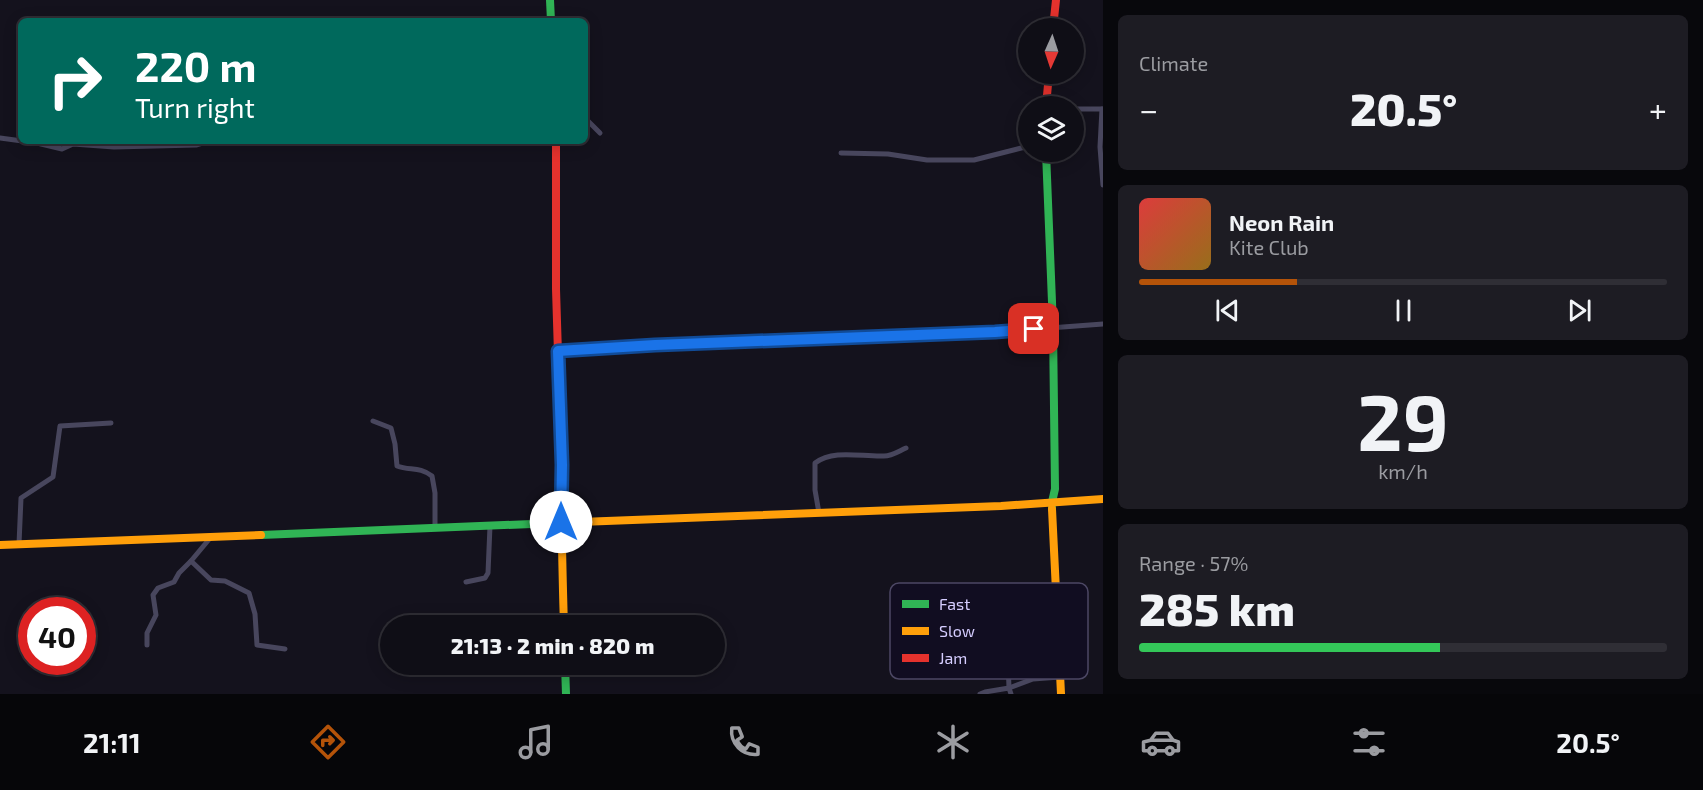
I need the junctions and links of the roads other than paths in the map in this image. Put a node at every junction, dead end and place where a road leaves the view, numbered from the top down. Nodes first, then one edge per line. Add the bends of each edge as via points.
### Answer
1 (550, 0) edge
2 (1056, 0) edge
3 (551, 18) edge
4 (1054, 18) edge
5 (1084, 109) edge
6 (1103, 109) edge
7 (588, 121) edge
8 (600, 133) dead end
9 (0, 138) edge
10 (18, 140) edge
11 (41, 144) edge
12 (73, 144) edge
13 (73, 144) edge
14 (201, 144) edge
15 (556, 144) edge
16 (1102, 147) edge
17 (1018, 149) edge
18 (841, 153) dead end
19 (1046, 162) edge
20 (1103, 185) edge
21 (1103, 324) edge
22 (1053, 327) junction
23 (558, 351) junction
24 (373, 421) dead end
25 (111, 423) dead end
26 (906, 448) dead end
27 (1103, 499) edge
28 (1052, 502) junction
29 (819, 513) junction
30 (561, 522) junction
31 (490, 526) junction
32 (435, 528) junction
33 (211, 537) junction
34 (19, 544) junction
35 (0, 545) edge
36 (191, 561) junction
37 (466, 582) dead end
38 (1057, 583) edge
39 (564, 615) edge
40 (147, 645) dead end
41 (285, 649) dead end
42 (565, 675) edge
43 (1033, 679) edge
44 (1060, 679) edge
45 (1010, 691) edge
46 (566, 694) edge
47 (980, 694) edge
48 (1061, 694) edge

1 - 3 street
2 - 4 street
5 - 6 street
6 - 16 street
7 - 8 street
9 - 10 street
11 - 13 street via 62,149
12 - 14 street
15 - 23 street
16 - 20 street
17 - 18 street via 974,160
19 - 22 street
21 - 22 street
22 - 23 street
22 - 28 street
23 - 30 street
24 - 32 street via 391,428 397,466 417,468 432,476
25 - 34 street via 60,426 53,477 21,498
26 - 29 street via 887,456 824,456 814,464
27 - 28 street
28 - 29 street
28 - 38 street
29 - 30 street
30 - 31 street
30 - 39 street
31 - 32 street
31 - 37 street via 488,573 485,578
32 - 33 street
33 - 34 street
33 - 36 street
34 - 35 street
36 - 40 street via 174,582 158,588 153,595 156,615 147,633
36 - 41 street via 211,580 225,581 249,593 257,645
42 - 46 street
43 - 45 street
44 - 48 street
45 - 47 street

